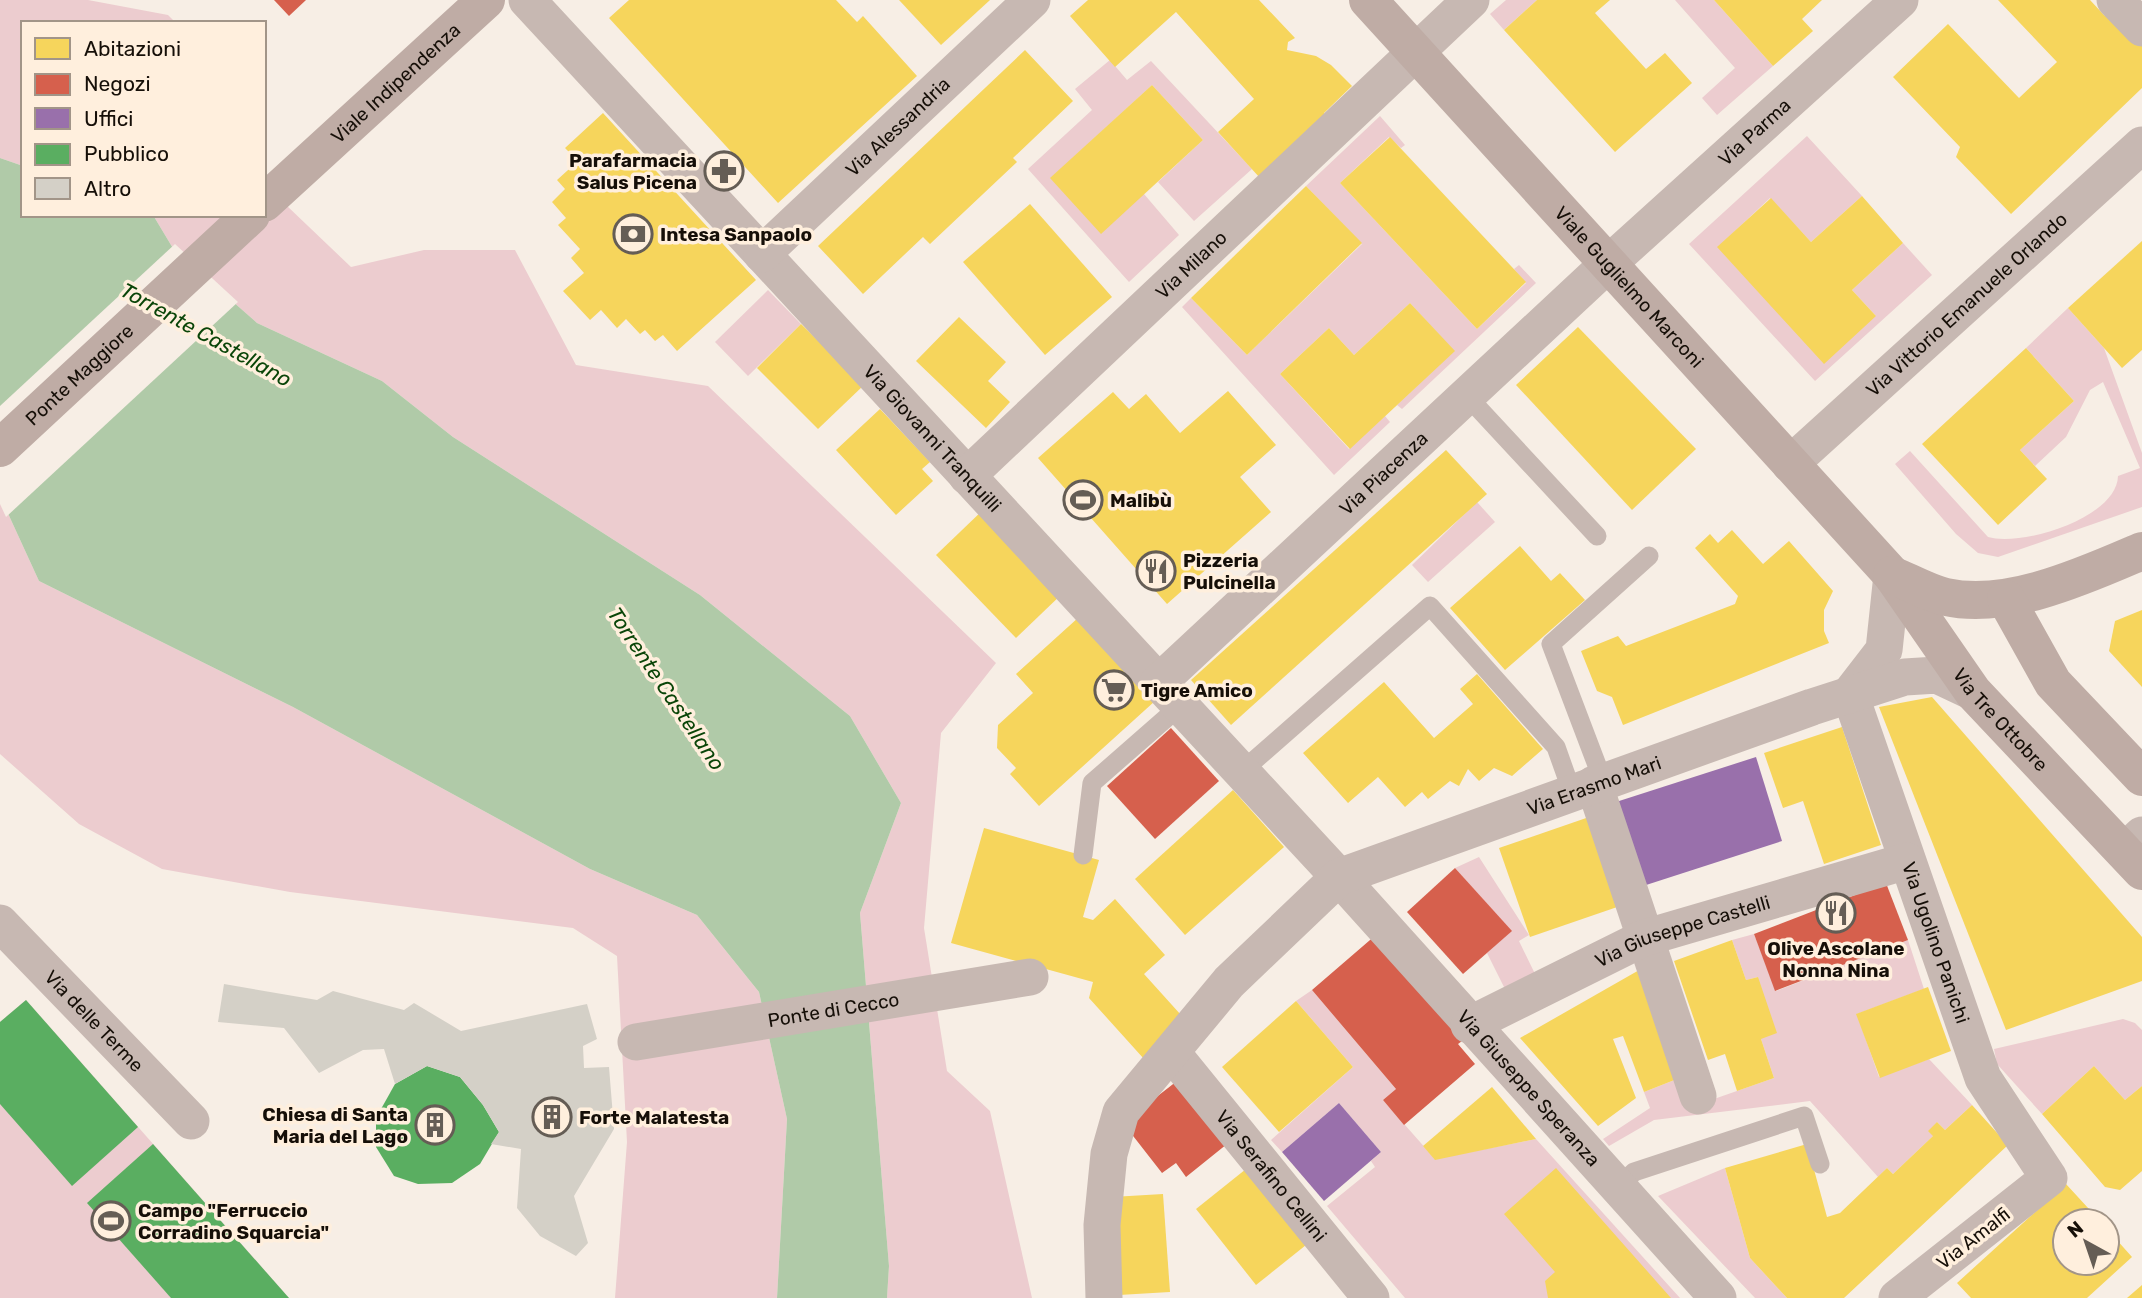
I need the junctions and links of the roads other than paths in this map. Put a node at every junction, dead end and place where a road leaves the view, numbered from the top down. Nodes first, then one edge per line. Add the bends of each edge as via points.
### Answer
1 (486, 0) edge
2 (527, 0) edge
3 (1032, 0) edge
4 (1368, 0) edge
5 (1471, 0) edge
6 (1899, 0) edge
7 (2115, 0) edge
8 (2142, 29) edge
9 (1416, 52) junction
10 (2142, 145) edge
11 (266, 201) edge
12 (249, 217) edge
13 (762, 254) junction
14 (1609, 263) junction
15 (1467, 396) junction
16 (0, 448) edge
17 (1790, 464) junction
18 (967, 476) junction
19 (1597, 536) dead end
20 (2142, 551) edge
21 (1649, 556) dead end
22 (1892, 575) junction
23 (2006, 599) junction
24 (1973, 692) junction
25 (1169, 694) junction
26 (1850, 694) junction
27 (1241, 772) junction
28 (2142, 777) edge
29 (1590, 786) junction
30 (2136, 853) edge
31 (1083, 855) dead end
32 (1907, 861) junction
33 (1339, 877) junction
34 (0, 923) edge
35 (1644, 937) junction
36 (1030, 978) dead end
37 (1469, 1025) junction
38 (635, 1042) dead end
39 (1172, 1053) junction
40 (1698, 1096) dead end
41 (191, 1121) dead end
42 (1820, 1164) dead end
43 (2049, 1178) joint
44 (1617, 1188) junction
45 (1104, 1298) edge
46 (1371, 1298) edge
47 (1718, 1298) edge
48 (1898, 1298) edge

1 - 11 street, Viale Indipendenza
2 - 13 street, Via Giovanni Tranquilli
3 - 13 street, Via Alessandria
4 - 9 street, Viale Guglielmo Marconi
5 - 9 street, Via Milano
6 - 14 street, Via Parma
7 - 8 street
9 - 14 street, Viale Guglielmo Marconi
9 - 18 street, Via Milano
10 - 17 street, Via Vittorio Emanuele Orlando
12 - 16 street, Ponte Maggiore
13 - 18 street, Via Giovanni Tranquilli
14 - 15 street, Via Piacenza
14 - 17 street, Viale Guglielmo Marconi
15 - 19 lane
15 - 25 street, Via Piacenza
17 - 22 street, Viale Guglielmo Marconi
18 - 25 street, Via Giovanni Tranquilli
20 - 23 street
21 - 29 lane via 1551,644
22 - 23 street via 1947,597
22 - 24 street, Via Tre Ottobre
22 - 26 street via 1884,650
23 - 28 street via 2053,683
24 - 26 street, Via Erasmo Mari via 1937,675 1905,677
24 - 30 street, Via Tre Ottobre
25 - 27 street, Via Giovanni Tranquilli
25 - 31 lane via 1092,783
26 - 29 street, Via Erasmo Mari
26 - 32 street, Via Ugolino Panichi
27 - 29 lane via 1430,606
27 - 33 street, Via Giovanni Tranquilli
29 - 33 street, Via Erasmo Mari
29 - 35 street
32 - 35 street, Via Giuseppe Castelli
32 - 43 street, Via Ugolino Panichi via 1983,1078
33 - 37 street, Via Giuseppe Speranza
33 - 39 street via 1229,982
34 - 41 street, Via delle Terme
35 - 37 street, Via Giuseppe Castelli
35 - 40 street
36 - 38 street, Ponte di Cecco
37 - 44 street, Via Giuseppe Speranza
39 - 45 street via 1121,1112 1109,1154 1102,1226
39 - 46 street, Via Serafino Cellini
42 - 44 lane via 1804,1116 1633,1172
43 - 48 street, Via Amalfi
44 - 47 street, Via Giuseppe Speranza

